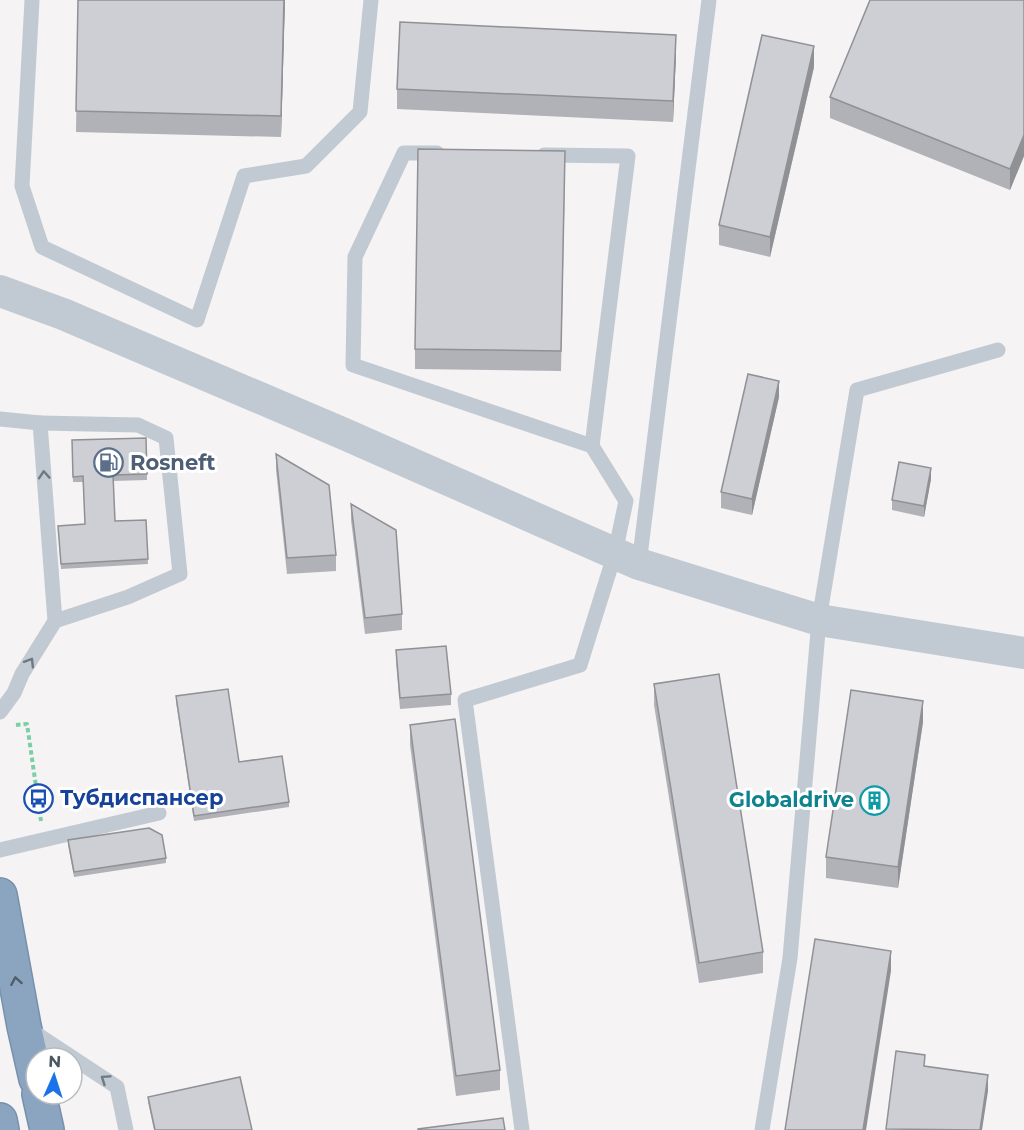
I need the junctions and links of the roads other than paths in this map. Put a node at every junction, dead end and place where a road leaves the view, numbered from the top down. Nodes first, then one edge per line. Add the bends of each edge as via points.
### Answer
1 (32, 0) edge
2 (371, 0) edge
3 (709, 0) edge
4 (451, 153) edge
5 (534, 155) edge
6 (0, 291) edge
7 (998, 350) dead end
8 (0, 419) edge
9 (40, 423) junction
10 (592, 446) junction
11 (627, 558) junction
12 (819, 620) junction
13 (55, 621) junction
14 (1024, 653) edge
15 (0, 712) edge
16 (159, 813) dead end
17 (0, 850) edge
18 (0, 894) edge
19 (24, 1026) junction
20 (29, 1046) edge
21 (42, 1106) edge
22 (0, 1120) edge
23 (2, 1130) edge
24 (47, 1130) edge
25 (126, 1130) edge
26 (522, 1130) edge
27 (762, 1130) edge

1 - 2 lane via 22,186 42,247 197,320 244,176 306,165 360,112
3 - 11 lane
4 - 10 lane via 404,153 355,257 353,365
5 - 10 lane via 628,156
6 - 11 street via 310,419
7 - 12 lane via 857,390
8 - 9 lane
13 -> 9 lane
9 - 13 lane via 138,425 166,438 180,574 128,597
10 - 11 lane via 626,501
11 - 12 street
11 - 26 lane via 580,665 465,700
12 - 14 street
12 - 27 lane via 790,958
15 -> 13 lane
16 - 17 lane
19 -> 18 highway
19 - 20 highway
25 -> 19 lane via 117,1087
21 - 24 highway
22 - 23 highway

